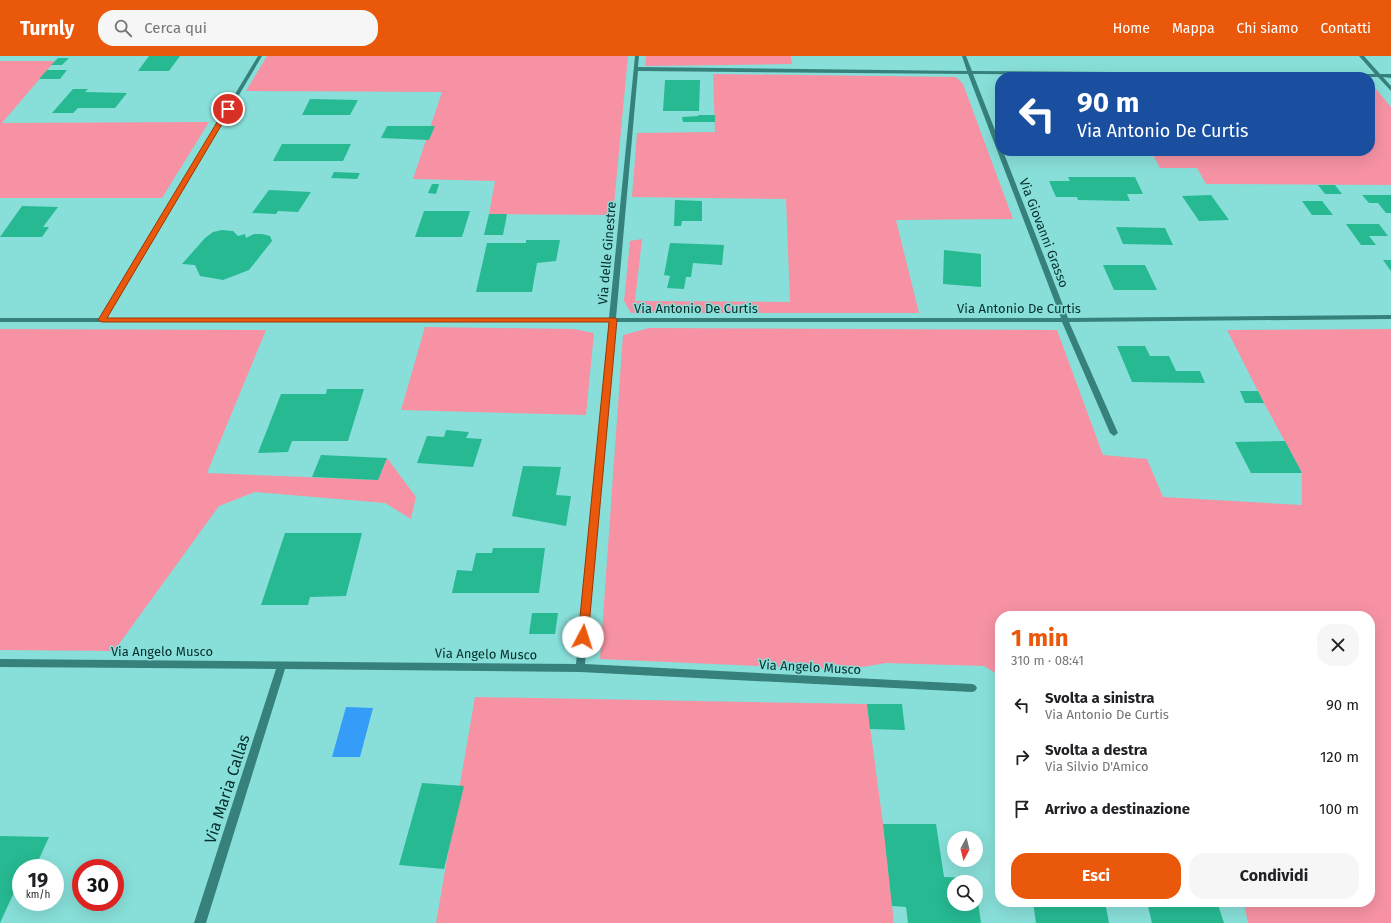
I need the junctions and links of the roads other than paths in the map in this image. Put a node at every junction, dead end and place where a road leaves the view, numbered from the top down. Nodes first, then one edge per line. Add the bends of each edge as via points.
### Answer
1 (260, 56) edge
2 (638, 56) edge
3 (964, 56) edge
4 (1361, 56) edge
5 (636, 69) junction
6 (971, 73) junction
7 (995, 73) edge
8 (1375, 76) edge
9 (1379, 76) junction
10 (1391, 76) edge
11 (1391, 89) edge
12 (995, 138) edge
13 (1002, 156) edge
14 (1391, 318) edge
15 (0, 320) edge
16 (102, 320) junction
17 (613, 320) junction
18 (1065, 320) junction
19 (1114, 433) dead end
20 (0, 663) edge
21 (282, 665) junction
22 (580, 668) junction
23 (972, 688) dead end
24 (200, 923) edge

1 - 16 street
2 - 5 street, Via delle Ginestre
3 - 6 street, Via Giovanni Grasso
4 - 9 street
5 - 6 street
5 - 17 street, Via delle Ginestre
6 - 7 street
6 - 12 street, Via Giovanni Grasso
8 - 9 street
9 - 10 street
9 - 11 street
13 - 18 street, Via Giovanni Grasso
14 - 18 street, Via Antonio De Curtis
15 - 16 street, Via Antonio De Curtis
16 - 17 street, Via Antonio De Curtis
17 - 18 street, Via Antonio De Curtis
17 - 22 street, Via delle Ginestre
18 - 19 street, Via Giovanni Grasso
20 - 21 street, Via Angelo Musco
21 - 22 street, Via Angelo Musco
21 - 24 street, Via Maria Callas
22 - 23 street, Via Angelo Musco

